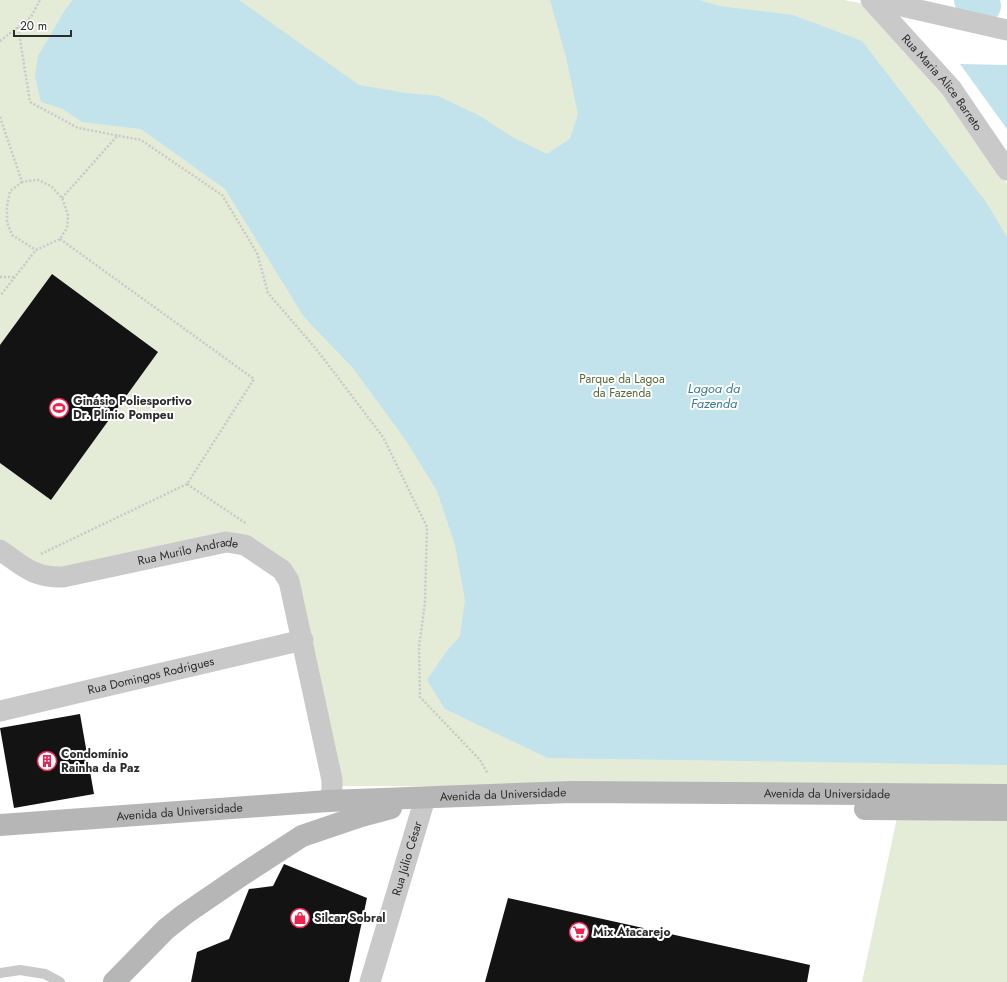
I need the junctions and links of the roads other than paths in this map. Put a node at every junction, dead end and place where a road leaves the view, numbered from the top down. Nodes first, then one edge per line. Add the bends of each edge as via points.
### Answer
1 (871, 0) edge
2 (875, 0) edge
3 (1007, 30) edge
4 (1007, 170) edge
5 (0, 550) edge
6 (303, 640) junction
7 (0, 711) edge
8 (1007, 794) edge
9 (328, 801) junction
10 (423, 805) junction
11 (1007, 810) edge
12 (0, 825) edge
13 (302, 836) junction
14 (0, 973) edge
15 (60, 982) edge
16 (114, 982) edge
17 (370, 982) edge

1 - 4 street, Rua Maria Alice Barreto via 951,88
2 - 3 street
5 - 6 street, Rua Murilo Andrade via 35,574 63,577 226,542 245,546 282,570 289,581
6 - 7 street, Rua Domingos Rodrigues
6 - 9 street, Rua Murilo Andrade via 332,780 332,791
8 - 9 main road, Avenida da Universidade via 572,792
9 - 12 main road, Avenida da Universidade
9 - 13 main road
10 - 11 main road, Avenida da Universidade
10 - 13 main road, Avenida da Universidade via 405,805 368,814
10 - 17 street, Rua Júlio César
13 - 16 main road, Avenida da Universidade via 185,914 166,929
14 - 15 lane via 20,970 45,974

